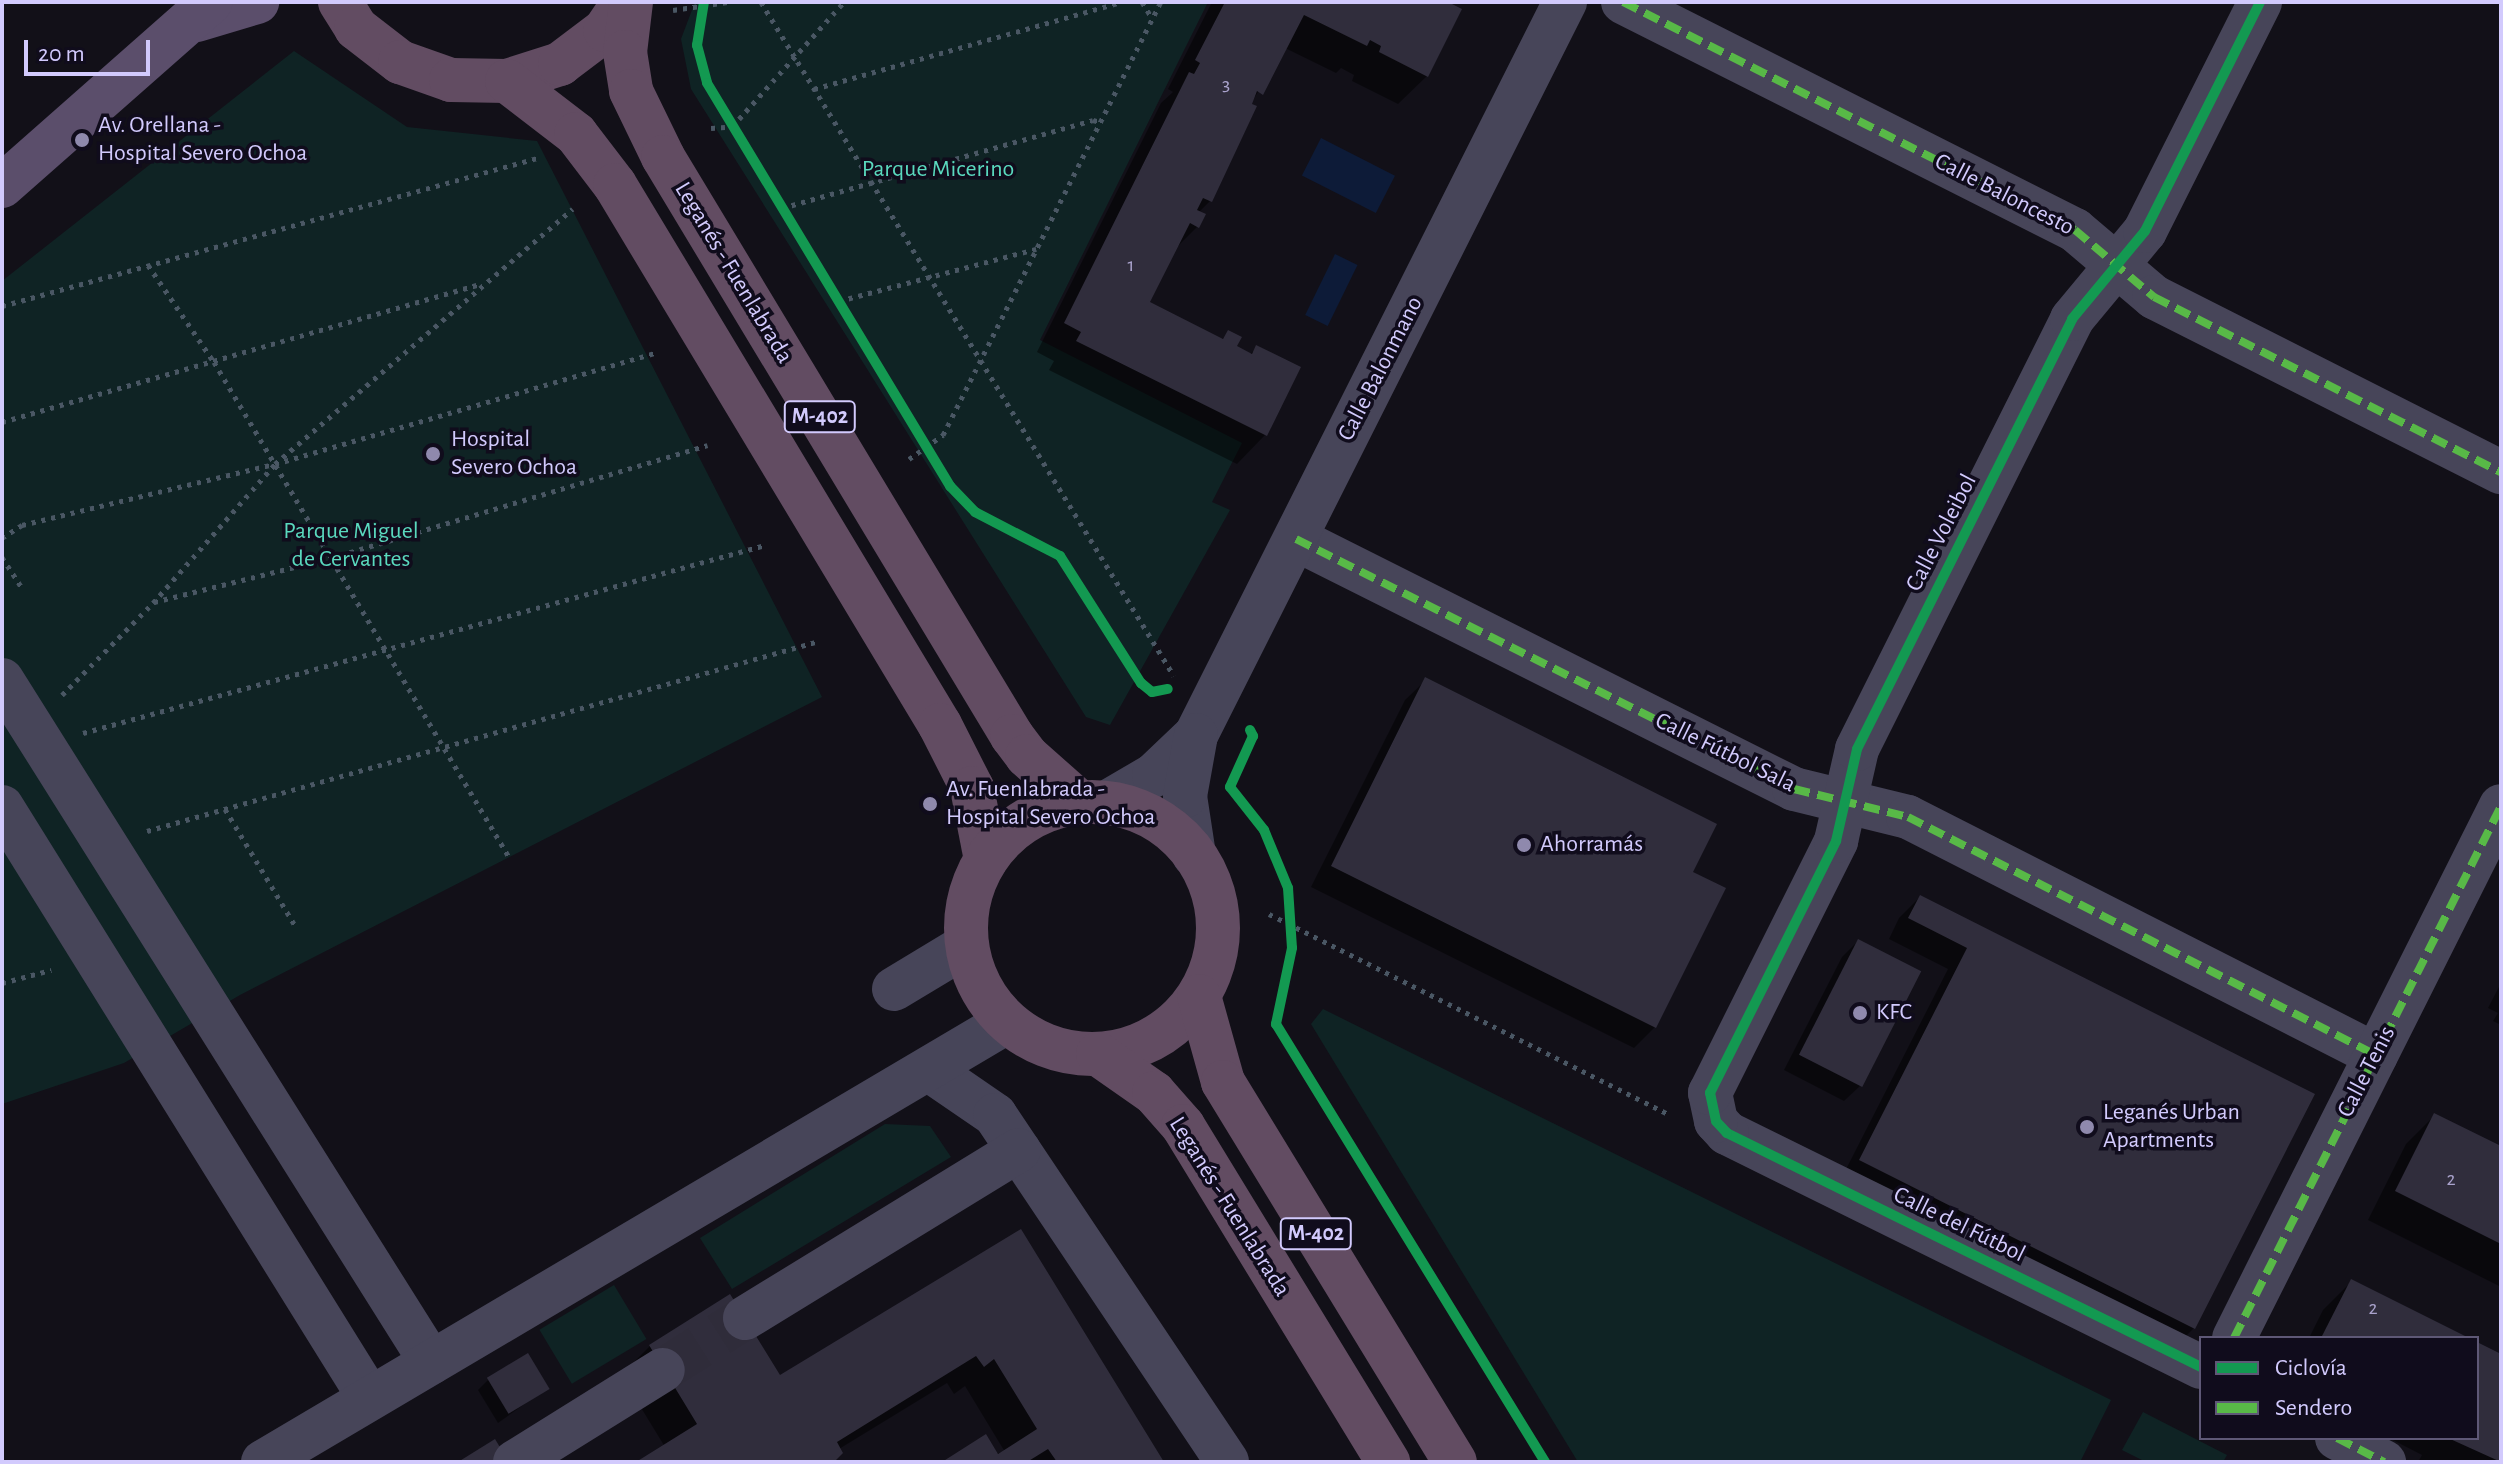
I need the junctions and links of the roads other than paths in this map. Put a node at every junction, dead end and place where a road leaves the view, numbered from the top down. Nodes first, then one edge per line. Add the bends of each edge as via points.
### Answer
1 (257, 2) edge
2 (340, 2) edge
3 (624, 2) edge
4 (1565, 2) edge
5 (1623, 2) edge
6 (2260, 2) edge
7 (652, 6) edge
8 (204, 11) edge
9 (507, 81) junction
10 (2, 186) edge
11 (2114, 264) junction
12 (2501, 472) edge
13 (1296, 539) junction
14 (2, 680) edge
15 (1196, 735) junction
16 (1843, 801) junction
17 (1092, 803) junction
18 (2501, 806) edge
19 (2, 807) edge
20 (1194, 855) junction
21 (986, 860) junction
22 (967, 945) junction
23 (894, 989) dead end
24 (1199, 996) junction
25 (1007, 1022) junction
26 (1098, 1054) junction
27 (2376, 1055) junction
28 (931, 1071) junction
29 (1714, 1114) joint
30 (1019, 1150) junction
31 (745, 1318) tunnel mouth
32 (2235, 1336) edge
33 (431, 1362) junction
34 (2199, 1366) edge
35 (663, 1370) tunnel mouth
36 (369, 1397) junction
37 (2341, 1440) edge
38 (263, 1462) edge
39 (515, 1462) edge
40 (1227, 1462) edge
41 (1388, 1462) edge
42 (1455, 1462) edge
43 (2384, 1462) edge

1 - 8 main road
2 - 9 highway via 356,28 400,62 451,80
3 - 9 highway via 605,30 560,64
4 - 13 street, Calle Balonmano
5 - 11 street, Calle Baloncesto via 2075,230
6 - 11 street, Calle Voleibol via 2145,231
7 - 17 highway, Leganés - Fuenlabrada / M-402 via 625,52 631,91 663,157 1012,736 1027,756
8 - 10 main road
9 - 21 highway, M-402 via 576,134 615,185 940,725 972,788
11 - 12 street, Calle Baloncesto via 2154,297
11 - 16 street, Calle Voleibol via 2072,319 1857,749
13 - 15 street, Calle Balonmano
13 - 16 street, Calle Fútbol Sala via 1794,789
14 - 33 street
15 - 17 street, Calle Balonmano via 1154,775
15 - 20 street, Calle Balonmano via 1185,796
16 - 27 street, Calle Fútbol Sala via 1908,817
16 - 29 street, Calle Voleibol via 1836,841 1710,1093
17 - 20 highway, Leganés - Fuenlabrada / M-402 via 1150,815
17 - 21 highway, Leganés - Fuenlabrada / M-402 via 1042,812 1010,832
18 - 27 street, Calle Tenis
19 - 36 street
20 - 24 highway, Leganés - Fuenlabrada / M-402 via 1207,874 1218,915 1215,957
21 - 22 highway, Leganés - Fuenlabrada / M-402 via 973,887
22 - 23 street
22 - 25 highway, Leganés - Fuenlabrada / M-402 via 988,1000
24 - 26 highway, Leganés - Fuenlabrada / M-402 via 1172,1026 1138,1046
24 - 42 highway, M-402 via 1223,1082
25 - 26 highway, Leganés - Fuenlabrada / M-402 via 1065,1052
25 - 28 street
26 - 41 highway, Leganés - Fuenlabrada / M-402 via 1154,1093 1183,1126
27 - 32 street, Calle Tenis
28 - 30 street via 995,1115
28 - 33 street via 908,1076
29 - 34 street, Calle del Fútbol via 1752,1146
30 - 31 street
30 - 40 street
33 - 36 street
35 - 39 street
36 - 38 street
37 - 43 street

